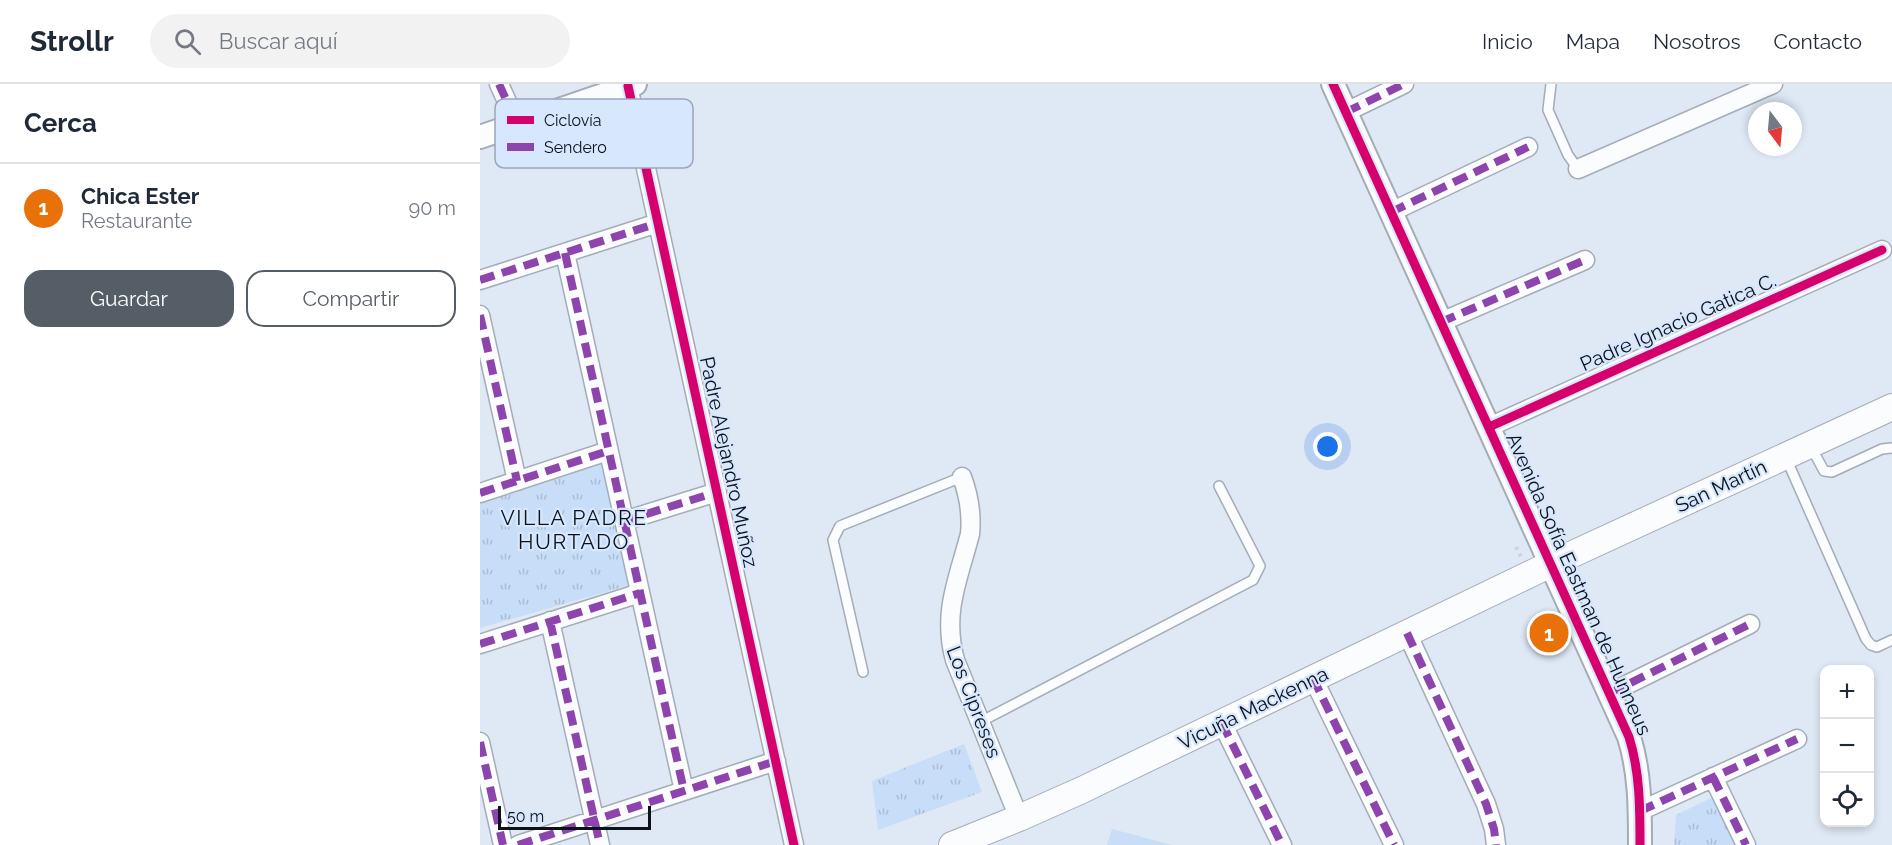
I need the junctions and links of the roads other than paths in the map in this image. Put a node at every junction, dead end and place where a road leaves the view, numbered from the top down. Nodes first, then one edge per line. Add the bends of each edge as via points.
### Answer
1 (499, 84) edge
2 (1333, 84) edge
3 (1404, 84) edge
4 (1551, 84) edge
5 (1773, 84) edge
6 (631, 85) edge
7 (506, 99) edge
8 (579, 99) edge
9 (1346, 112) junction
10 (495, 132) edge
11 (480, 137) edge
12 (1528, 147) dead end
13 (647, 168) edge
14 (1578, 169) joint
15 (1391, 212) junction
16 (658, 223) junction
17 (1882, 250) dead end
18 (565, 253) junction
19 (1585, 260) dead end
20 (480, 280) edge
21 (480, 315) edge
22 (1441, 322) junction
23 (1892, 407) edge
24 (1489, 427) junction
25 (1810, 445) junction
26 (1892, 448) edge
27 (608, 451) junction
28 (1785, 456) junction
29 (962, 477) joint
30 (517, 481) junction
31 (1219, 486) dead end
32 (717, 492) junction
33 (480, 493) edge
34 (624, 521) junction
35 (1551, 564) junction
36 (640, 593) junction
37 (550, 621) junction
38 (1750, 624) dead end
39 (1407, 633) junction
40 (1892, 640) edge
41 (480, 644) edge
42 (863, 672) dead end
43 (1313, 678) junction
44 (1610, 693) junction
45 (980, 722) junction
46 (1222, 723) junction
47 (1797, 739) dead end
48 (480, 742) edge
49 (776, 761) junction
50 (1713, 777) junction
51 (684, 791) junction
52 (1640, 811) junction
53 (1019, 818) junction
54 (595, 820) junction
55 (503, 845) edge
56 (518, 845) edge
57 (600, 845) edge
58 (794, 845) edge
59 (952, 845) edge
60 (1282, 845) edge
61 (1394, 845) edge
62 (1496, 845) edge
63 (1640, 845) edge
64 (1746, 845) edge

1 - 7 street
2 - 9 street, Avenida Sofía Eastman de Hunneus
3 - 9 street
4 - 14 lane via 1548,111
5 - 14 street
6 - 8 street
9 - 15 street, Avenida Sofía Eastman de Hunneus
10 - 11 street
12 - 15 street
13 - 16 street, Padre Alejandro Muñoz
15 - 22 street, Avenida Sofía Eastman de Hunneus
16 - 18 street
16 - 32 street, Padre Alejandro Muñoz
17 - 24 street, Padre Ignacio Gatica C.
18 - 20 street
18 - 27 street
19 - 22 street
21 - 30 street
22 - 24 street, Avenida Sofía Eastman de Hunneus
23 - 25 main road, San Martín
24 - 35 street, Avenida Sofía Eastman de Hunneus
25 - 26 lane via 1824,471 1832,472
25 - 28 main road, San Martín
27 - 30 street
27 - 34 street
28 - 35 main road, San Martín
28 - 40 lane via 1866,639 1877,647
29 - 42 lane via 840,526 833,540
29 - 45 street, Los Cipreses via 971,524 952,599 949,630 955,660
30 - 33 street
31 - 45 lane via 1260,566 1253,580
32 - 34 street
32 - 49 street, Padre Alejandro Muñoz
34 - 36 street
35 - 39 main road, Vicuña Mackenna
35 - 44 street, Avenida Sofía Eastman de Hunneus
36 - 37 street
36 - 51 street
37 - 41 street
37 - 54 street
38 - 44 street
39 - 43 main road, Vicuña Mackenna
39 - 62 street via 1486,804
43 - 46 main road, Vicuña Mackenna
43 - 61 street
44 - 52 street, Avenida Sofía Eastman de Hunneus via 1634,752
45 - 53 street, Los Cipreses
46 - 53 main road, Vicuña Mackenna
46 - 60 street
47 - 50 street
48 - 55 street
49 - 51 street
49 - 58 street, Padre Alejandro Muñoz
50 - 52 street
50 - 64 street
51 - 54 street
52 - 63 street, Avenida Sofía Eastman de Hunneus
53 - 59 main road, Vicuña Mackenna
54 - 56 street
54 - 57 street

